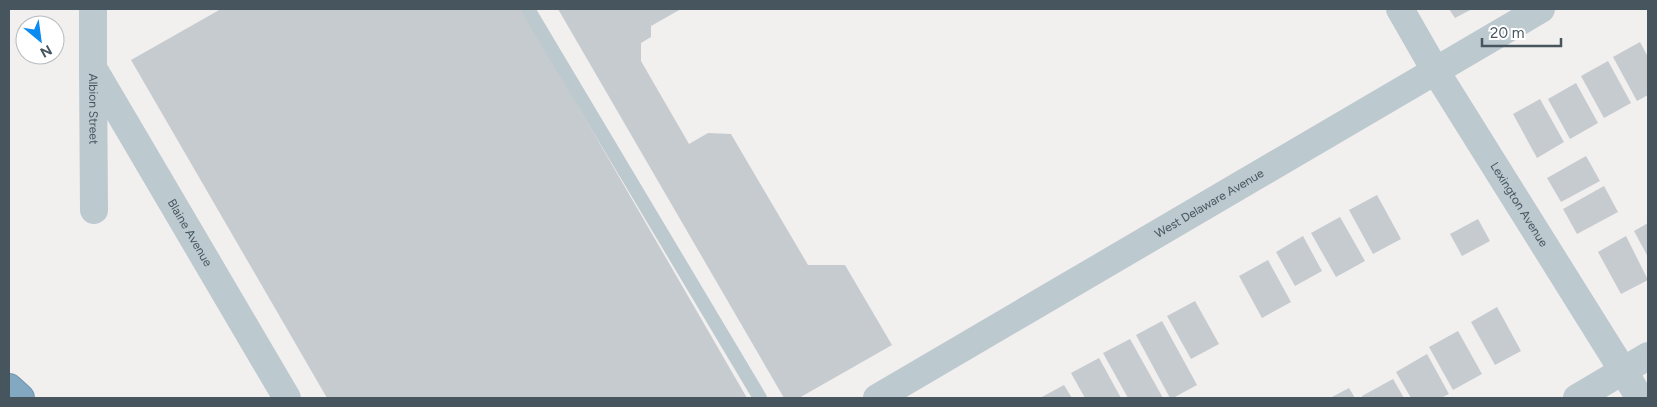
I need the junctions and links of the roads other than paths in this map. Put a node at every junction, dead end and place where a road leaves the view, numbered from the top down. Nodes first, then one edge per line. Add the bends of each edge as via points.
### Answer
1 (93, 9) edge
2 (528, 9) edge
3 (1400, 9) edge
4 (1542, 9) edge
5 (93, 68) junction
6 (1435, 70) junction
7 (94, 210) dead end
8 (1648, 356) edge
9 (1624, 371) junction
10 (9, 388) edge
11 (20, 398) edge
12 (287, 398) edge
13 (760, 398) edge
14 (877, 398) edge
15 (1577, 398) edge
16 (1640, 398) edge

1 - 5 street, Albion Street
2 - 13 lane
3 - 6 street, Lexington Avenue
4 - 6 street, West Delaware Avenue
5 - 7 street, Albion Street
5 - 12 street, Blaine Avenue
6 - 9 street, Lexington Avenue
6 - 14 street, West Delaware Avenue
8 - 9 street
9 - 15 street
9 - 16 street, Lexington Avenue
10 - 11 highway

